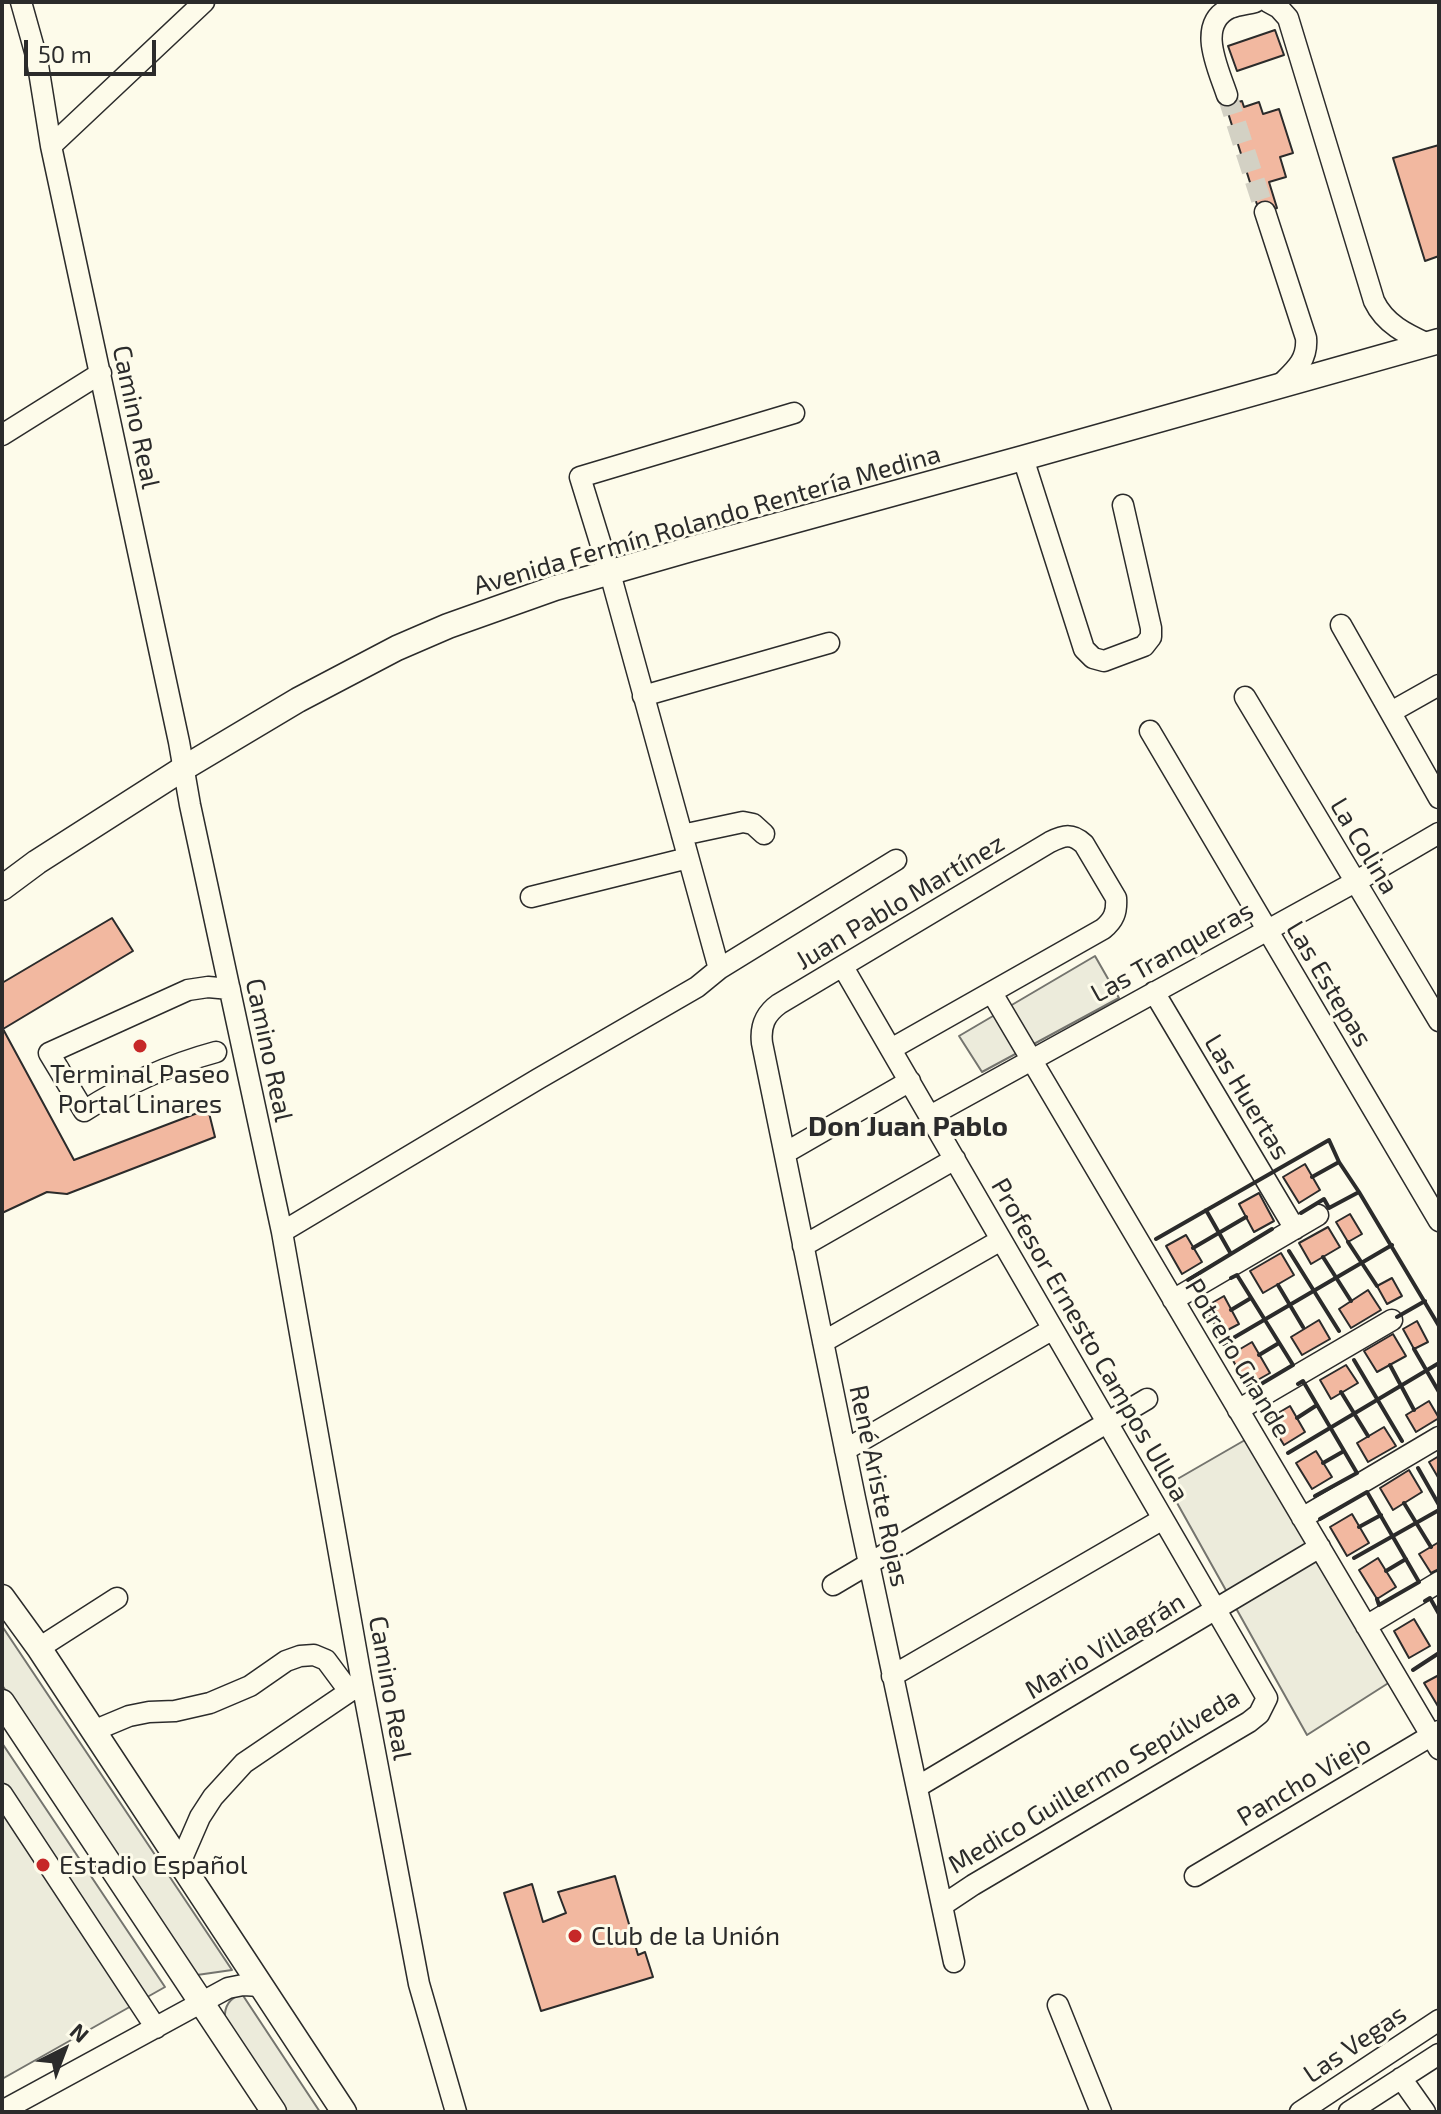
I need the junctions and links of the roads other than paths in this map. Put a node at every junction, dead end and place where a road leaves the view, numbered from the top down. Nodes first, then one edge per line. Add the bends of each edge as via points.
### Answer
1 (21, 2) edge
2 (204, 2) edge
3 (1255, 2) edge
4 (1268, 2) edge
5 (1227, 95) tunnel mouth
6 (51, 146) junction
7 (1265, 212) tunnel mouth
8 (1434, 342) edge
9 (101, 373) junction
10 (1279, 386) junction
11 (794, 413) dead end
12 (2, 435) edge
13 (1023, 458) junction
14 (1123, 505) dead end
15 (610, 573) junction
16 (1341, 625) dead end
17 (829, 643) dead end
18 (1439, 685) edge
19 (643, 696) junction
20 (1245, 697) dead end
21 (1391, 712) junction
22 (1150, 731) dead end
23 (184, 768) junction
24 (1439, 798) edge
25 (1439, 833) edge
26 (764, 834) dead end
27 (682, 835) junction
28 (688, 858) junction
29 (896, 860) dead end
30 (37, 862) junction
31 (2, 872) edge
32 (1355, 882) junction
33 (2, 888) edge
34 (531, 897) dead end
35 (1267, 930) junction
36 (223, 961) junction
37 (843, 967) junction
38 (719, 969) junction
39 (198, 988) junction
40 (230, 989) junction
41 (1154, 992) junction
42 (992, 993) junction
43 (764, 1021) joint
44 (1439, 1021) edge
45 (239, 1030) junction
46 (891, 1049) junction
47 (216, 1052) junction
48 (1031, 1060) junction
49 (248, 1076) junction
50 (910, 1081) junction
51 (930, 1116) junction
52 (785, 1153) junction
53 (955, 1159) junction
54 (1318, 1215) dead end
55 (1439, 1221) edge
56 (1295, 1229) junction
57 (282, 1232) junction
58 (1001, 1240) junction
59 (803, 1246) junction
60 (1173, 1300) junction
61 (1392, 1320) dead end
62 (1053, 1329) junction
63 (823, 1342) junction
64 (1147, 1399) dead end
65 (1238, 1410) junction
66 (1107, 1422) junction
67 (1439, 1437) edge
68 (845, 1450) junction
69 (1302, 1518) junction
70 (1163, 1519) junction
71 (1320, 1547) junction
72 (869, 1564) junction
73 (1439, 1582) edge
74 (833, 1585) dead end
75 (2, 1597) edge
76 (117, 1598) dead end
77 (1217, 1610) junction
78 (1366, 1626) junction
79 (39, 1648) junction
80 (892, 1676) junction
81 (356, 1687) junction
82 (1267, 1698) joint
83 (2, 1702) edge
84 (93, 1731) junction
85 (1436, 1739) edge
86 (917, 1787) junction
87 (2, 1794) edge
88 (180, 1863) junction
89 (1195, 1876) dead end
90 (943, 1905) junction
91 (954, 1962) dead end
92 (261, 1986) junction
93 (201, 2003) junction
94 (1058, 2005) dead end
95 (1439, 2020) edge
96 (156, 2028) junction
97 (1439, 2054) edge
98 (1401, 2078) junction
99 (2, 2111) edge
100 (1305, 2111) edge
101 (274, 2112) edge
102 (344, 2112) edge
103 (456, 2112) edge
104 (1101, 2112) edge
105 (1349, 2112) edge
106 (1425, 2112) edge

1 - 6 street, Camino Real via 37,59
2 - 6 street
3 - 5 street via 1229,8 1212,28 1211,45
4 - 8 street via 1288,18 1374,301 1390,323
6 - 9 street, Camino Real
7 - 10 street via 1307,347 1303,362
8 - 10 main road, Avenida Fermín Rolando Rentería Medina
9 - 12 street
9 - 23 street, Camino Real
10 - 13 main road, Avenida Fermín Rolando Rentería Medina
11 - 15 street via 580,477
13 - 14 street via 1084,649 1104,661 1144,646 1151,637
13 - 15 main road, Avenida Fermín Rolando Rentería Medina
15 - 19 street
15 - 23 main road, Avenida Fermín Rolando Rentería Medina via 501,606 397,648
16 - 21 street
17 - 19 street
18 - 21 street
19 - 27 street
20 - 32 street, La Colina
21 - 24 street
22 - 35 street, Las Estepas
23 - 30 main road, Avenida Fermín Rolando Rentería Medina
23 - 36 street, Camino Real
25 - 32 street, Las Tranqueras
26 - 27 street via 743,822
27 - 28 street
28 - 34 street
28 - 38 street
29 - 38 street
30 - 31 main road, Avenida Fermín Rolando Rentería Medina
30 - 33 main road, Avenida Fermín Rolando Rentería Medina
32 - 35 street, Las Tranqueras
32 - 44 street, La Colina
35 - 41 street, Las Tranqueras
35 - 55 street, Las Estepas
36 - 39 street
36 - 40 street, Camino Real
37 - 42 street, Juan Pablo Martínez via 1050,842 1068,835 1077,838 1116,898 1114,917 1103,929
37 - 43 street, Juan Pablo Martínez via 779,1004
37 - 46 street, Profesor Ernesto Campos Ulloa
38 - 57 street via 697,987
39 - 40 street
39 - 47 street via 49,1053 84,1111 135,1081
40 - 45 street, Camino Real
41 - 48 street, Las Tranqueras
41 - 56 street, Las Huertas
42 - 46 street
42 - 48 street, Potrero Grande
43 - 52 street, René Ariste Rojas via 762,1043
45 - 47 street
45 - 49 street, Camino Real
46 - 50 street, Profesor Ernesto Campos Ulloa
47 - 49 street
48 - 51 street, Las Tranqueras
48 - 60 street, Potrero Grande
49 - 57 street, Camino Real
50 - 51 street, Profesor Ernesto Campos Ulloa
50 - 52 street
51 - 53 street, Profesor Ernesto Campos Ulloa
52 - 59 street, René Ariste Rojas
53 - 58 street, Profesor Ernesto Campos Ulloa
53 - 59 street
54 - 56 street
56 - 60 street
57 - 81 street, Camino Real
58 - 62 street, Profesor Ernesto Campos Ulloa
58 - 63 street
59 - 63 street, René Ariste Rojas
60 - 65 street, Potrero Grande
61 - 65 street
62 - 66 street, Profesor Ernesto Campos Ulloa
62 - 68 street
63 - 68 street, René Ariste Rojas
64 - 66 street
65 - 69 street, Potrero Grande
66 - 70 street, Profesor Ernesto Campos Ulloa
66 - 72 street
67 - 69 street
68 - 72 street, René Ariste Rojas
69 - 71 street, Potrero Grande
70 - 77 street, Profesor Ernesto Campos Ulloa
70 - 80 street
71 - 77 street, Mario Villagrán
71 - 78 street, Potrero Grande
72 - 74 street
72 - 80 street, René Ariste Rojas
73 - 78 street
75 - 79 main road
76 - 79 street
77 - 82 street, Profesor Ernesto Campos Ulloa
77 - 86 street, Mario Villagrán
78 - 85 street, Potrero Grande
79 - 84 main road
80 - 86 street, René Ariste Rojas
81 - 84 street via 326,1660 300,1656 210,1703 129,1716
81 - 88 street via 228,1779 192,1832
81 - 103 street, Camino Real via 419,1984
82 - 90 street, Medico Guillermo Sepúlveda via 1249,1722
83 - 93 main road
84 - 88 main road
85 - 89 street, Pancho Viejo
86 - 90 street, René Ariste Rojas
87 - 96 street
88 - 92 main road
90 - 91 street, René Ariste Rojas
92 - 93 street via 228,1988
92 - 102 main road
93 - 96 street
93 - 101 main road
94 - 104 street
95 - 100 street, Las Vegas
96 - 99 street
97 - 98 street, Las Vegas
98 - 105 street, Las Vegas
98 - 106 street

